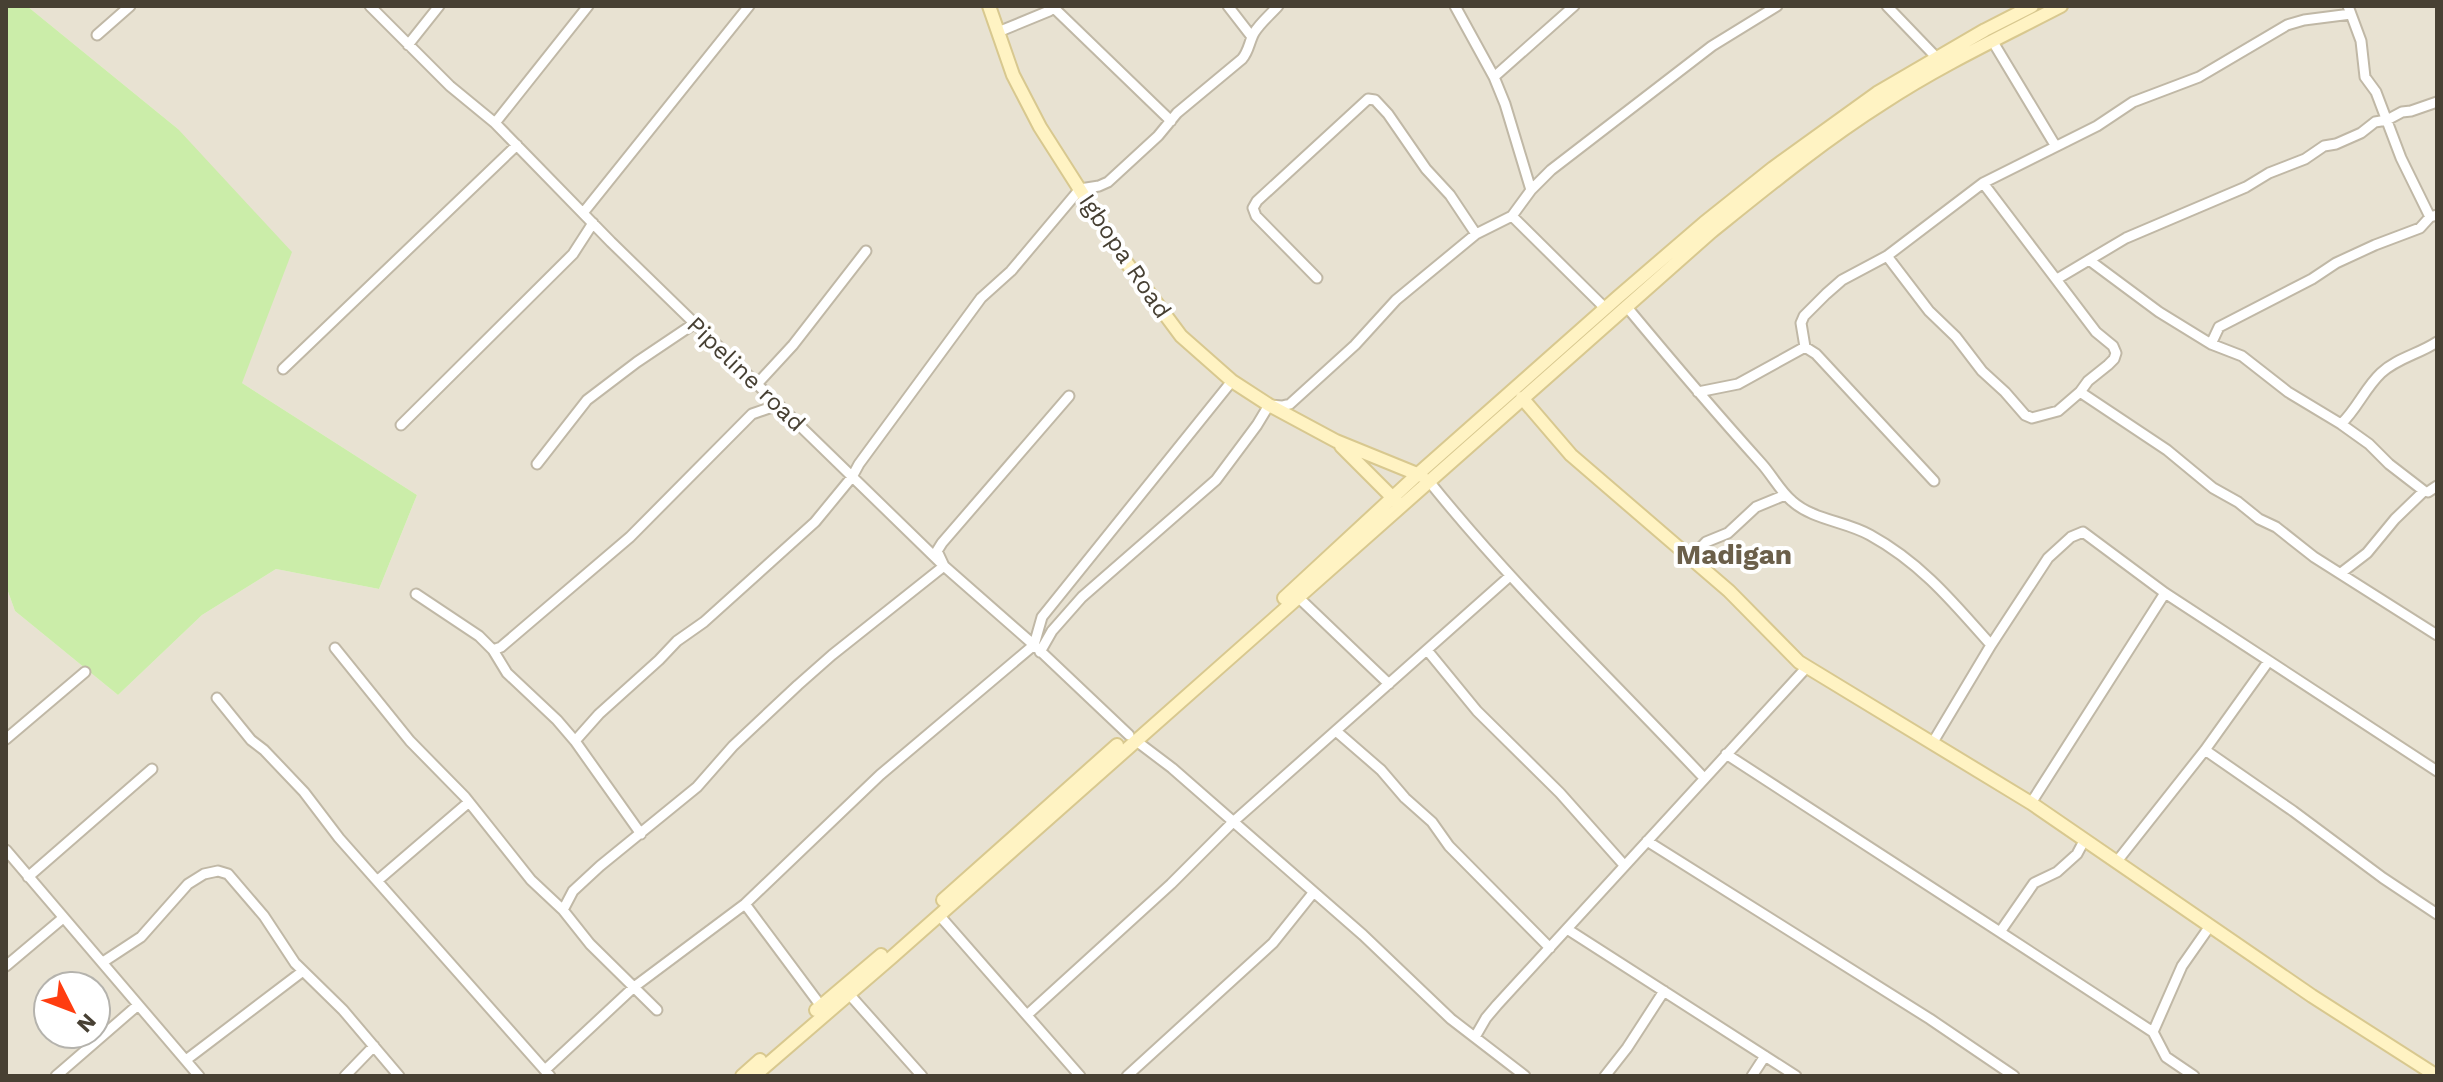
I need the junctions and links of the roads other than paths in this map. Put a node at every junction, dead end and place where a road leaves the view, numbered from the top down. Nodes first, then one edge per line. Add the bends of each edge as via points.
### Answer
1 (130, 6) edge
2 (370, 6) edge
3 (439, 6) edge
4 (588, 6) edge
5 (749, 6) edge
6 (989, 6) edge
7 (1228, 6) edge
8 (1278, 6) edge
9 (1455, 6) edge
10 (1574, 6) edge
11 (1777, 6) edge
12 (1887, 6) edge
13 (2032, 6) edge
14 (2061, 6) edge
15 (1055, 7) edge
16 (2349, 10) edge
17 (998, 32) junction
18 (97, 35) dead end
19 (1252, 37) junction
20 (1993, 42) junction
21 (408, 45) junction
22 (1937, 58) junction
23 (1494, 77) junction
24 (2437, 102) edge
25 (2387, 120) junction
26 (1171, 121) junction
27 (495, 123) junction
28 (517, 145) junction
29 (2055, 145) junction
30 (1983, 183) junction
31 (1080, 189) junction
32 (1531, 190) junction
33 (583, 213) junction
34 (1512, 216) junction
35 (2433, 216) edge
36 (593, 223) junction
37 (1476, 234) junction
38 (866, 251) dead end
39 (1887, 256) junction
40 (2089, 260) junction
41 (1317, 278) dead end
42 (2057, 279) junction
43 (1626, 306) junction
44 (1606, 309) junction
45 (695, 323) junction
46 (2437, 342) edge
47 (2211, 344) junction
48 (1805, 347) junction
49 (283, 369) dead end
50 (1232, 381) junction
51 (757, 384) junction
52 (1698, 392) junction
53 (2080, 392) junction
54 (1069, 396) dead end
55 (1522, 398) junction
56 (778, 405) junction
57 (1269, 405) junction
58 (2341, 424) junction
59 (401, 425) dead end
60 (1336, 441) junction
61 (537, 464) dead end
62 (852, 477) junction
63 (1423, 477) junction
64 (1934, 481) dead end
65 (2437, 486) edge
66 (2424, 491) junction
67 (1785, 495) junction
68 (1397, 502) junction
69 (1691, 558) junction
70 (944, 566) junction
71 (2341, 573) junction
72 (1510, 576) junction
73 (2165, 593) junction
74 (416, 594) dead end
75 (1298, 597) junction
76 (2437, 635) edge
77 (1991, 645) junction
78 (335, 648) dead end
79 (1037, 648) junction
80 (493, 650) junction
81 (1427, 650) junction
82 (2268, 662) junction
83 (1807, 667) junction
84 (85, 672) dead end
85 (1389, 684) junction
86 (217, 698) dead end
87 (1336, 731) junction
88 (1132, 738) junction
89 (6, 739) edge
90 (575, 741) junction
91 (1933, 742) junction
92 (2205, 750) junction
93 (1726, 754) junction
94 (152, 769) dead end
95 (2437, 771) edge
96 (1704, 778) junction
97 (469, 802) junction
98 (2031, 803) junction
99 (1233, 822) junction
100 (641, 834) junction
101 (2085, 839) junction
102 (1647, 841) junction
103 (6, 850) edge
104 (2118, 860) junction
105 (1624, 865) junction
106 (28, 877) junction
107 (377, 881) junction
108 (1313, 893) junction
109 (745, 904) junction
110 (563, 910) junction
111 (2437, 914) edge
112 (939, 915) junction
113 (63, 918) junction
114 (2210, 926) junction
115 (1567, 929) junction
116 (2000, 932) junction
117 (1550, 948) junction
118 (103, 962) junction
119 (6, 966) edge
120 (303, 971) junction
121 (634, 987) junction
122 (1664, 991) junction
123 (849, 994) junction
124 (138, 1005) junction
125 (821, 1006) junction
126 (657, 1010) dead end
127 (1027, 1015) junction
128 (2153, 1032) junction
129 (1475, 1037) junction
130 (374, 1046) junction
131 (1765, 1056) junction
132 (186, 1060) junction
133 (548, 1073) edge
134 (760, 1074) edge
135 (56, 1076) edge
136 (199, 1076) edge
137 (345, 1076) edge
138 (399, 1076) edge
139 (742, 1076) edge
140 (922, 1076) edge
141 (1080, 1076) edge
142 (1127, 1076) edge
143 (1525, 1076) edge
144 (1605, 1076) edge
145 (1752, 1076) edge
146 (1796, 1076) edge
147 (2014, 1076) edge
148 (2194, 1076) edge
149 (2437, 1076) edge

1 - 18 street
2 - 21 street, Pipeline road
3 - 21 street
4 - 27 street
5 - 33 street
6 - 17 main road, Igbopa Road
7 - 19 street
8 - 19 street
9 - 23 street
10 - 23 street
11 - 32 street via 1701,55
12 - 22 street
13 - 22 main road
14 - 20 main road
15 - 17 street
15 - 26 street
16 - 25 street via 2361,41 2363,72
16 - 29 street via 2287,25 2199,77 2133,102
17 - 31 main road, Igbopa Road via 1040,127
19 - 26 street via 1248,53
20 - 29 street
20 - 43 main road via 1883,103 1803,160
21 - 27 street, Pipeline road
22 - 44 main road via 1877,93 1773,168
23 - 32 street
24 - 25 street
25 - 35 street
25 - 40 street via 2137,232
26 - 31 street via 1108,182
27 - 28 street, Pipeline road
28 - 33 street, Pipeline road
28 - 49 street
29 - 30 street
30 - 39 street
30 - 42 street
31 - 50 main road, Igbopa Road via 1181,336
31 - 62 street via 1011,271 981,298
32 - 34 street
33 - 36 street, Pipeline road
34 - 37 street
34 - 44 street
35 - 47 street via 2420,228 2336,263 2219,327
36 - 45 street, Pipeline road
36 - 59 street via 573,254
37 - 41 street via 1388,114 1368,99 1253,208
37 - 57 street via 1396,300 1290,404
38 - 51 street
39 - 48 street via 1842,280 1804,316
39 - 53 street via 1929,311 2025,415 2058,411
40 - 42 street
40 - 47 street
42 - 53 street via 2116,353
43 - 52 street
43 - 55 main road
44 - 63 main road
45 - 51 street, Pipeline road
45 - 61 street via 587,400
46 - 58 street via 2380,374
47 - 58 street via 2242,356
48 - 52 street via 1738,384
48 - 64 street
50 - 57 main road, Igbopa Road
50 - 79 street via 1042,617
51 - 56 street, Pipeline road
52 - 67 street
53 - 71 street
54 - 70 street via 942,543 937,551
55 - 63 main road
55 - 69 main road via 1571,455
56 - 62 street, Pipeline road
56 - 80 street via 752,414 630,537
57 - 60 main road, Igbopa Road
57 - 79 street via 1216,480 1082,597
58 - 66 street
60 - 63 main road
60 - 68 main road
62 - 70 street, Pipeline road
62 - 90 street via 815,522 677,641
63 - 68 main road
63 - 72 street
65 - 66 street
66 - 71 street via 2367,553
67 - 69 street via 1756,507
67 - 77 street via 1805,511 1866,532 1893,548 1939,585
68 - 75 main road
68 - 88 main road
69 - 83 main road
70 - 79 street, Pipeline road
70 - 100 street via 809,675 697,787
71 - 76 street
72 - 81 street
72 - 96 street
73 - 77 street via 2087,534 2078,533 2048,558
73 - 82 street
73 - 98 street
74 - 80 street
75 - 85 street
75 - 88 main road
77 - 91 street
78 - 97 street via 410,741
79 - 88 street, Pipeline road
79 - 109 street via 880,775
80 - 90 street via 507,673
81 - 85 street
81 - 105 street via 1477,711
82 - 92 street
82 - 95 street
83 - 91 main road
83 - 93 street
84 - 89 street
85 - 87 street
86 - 107 street
87 - 99 street
87 - 117 street via 1381,770
88 - 99 street, Pipeline road
88 - 112 main road
88 - 125 main road
90 - 100 street
91 - 98 main road
92 - 104 street
92 - 111 street
93 - 96 street
93 - 116 street
94 - 106 street
96 - 102 street
97 - 107 street
97 - 110 street via 531,880
98 - 101 main road
99 - 108 street, Pipeline road
99 - 127 street
100 - 110 street via 573,891
101 - 104 main road
101 - 116 street via 2057,872 2034,883
102 - 105 street
102 - 147 street
103 - 106 street
104 - 114 main road
105 - 115 street
106 - 113 street
107 - 133 street
108 - 129 street, Pipeline road
108 - 142 street via 1273,943
109 - 121 street
109 - 125 street
110 - 121 street
112 - 123 main road
112 - 127 street
113 - 118 street
113 - 119 street
114 - 128 street via 2182,966
114 - 149 main road
115 - 117 street
115 - 122 street
116 - 128 street
117 - 129 street
118 - 120 street via 141,937 188,884 218,871 228,874 250,899
118 - 124 street
120 - 130 street
120 - 132 street
121 - 126 street
121 - 133 street
122 - 131 street
122 - 144 street
123 - 134 main road
123 - 140 street
124 - 132 street
124 - 135 street
125 - 139 main road
127 - 141 street
128 - 148 street via 2166,1057
129 - 143 street, Pipeline road
130 - 137 street
130 - 138 street
131 - 145 street
131 - 146 street
132 - 136 street

